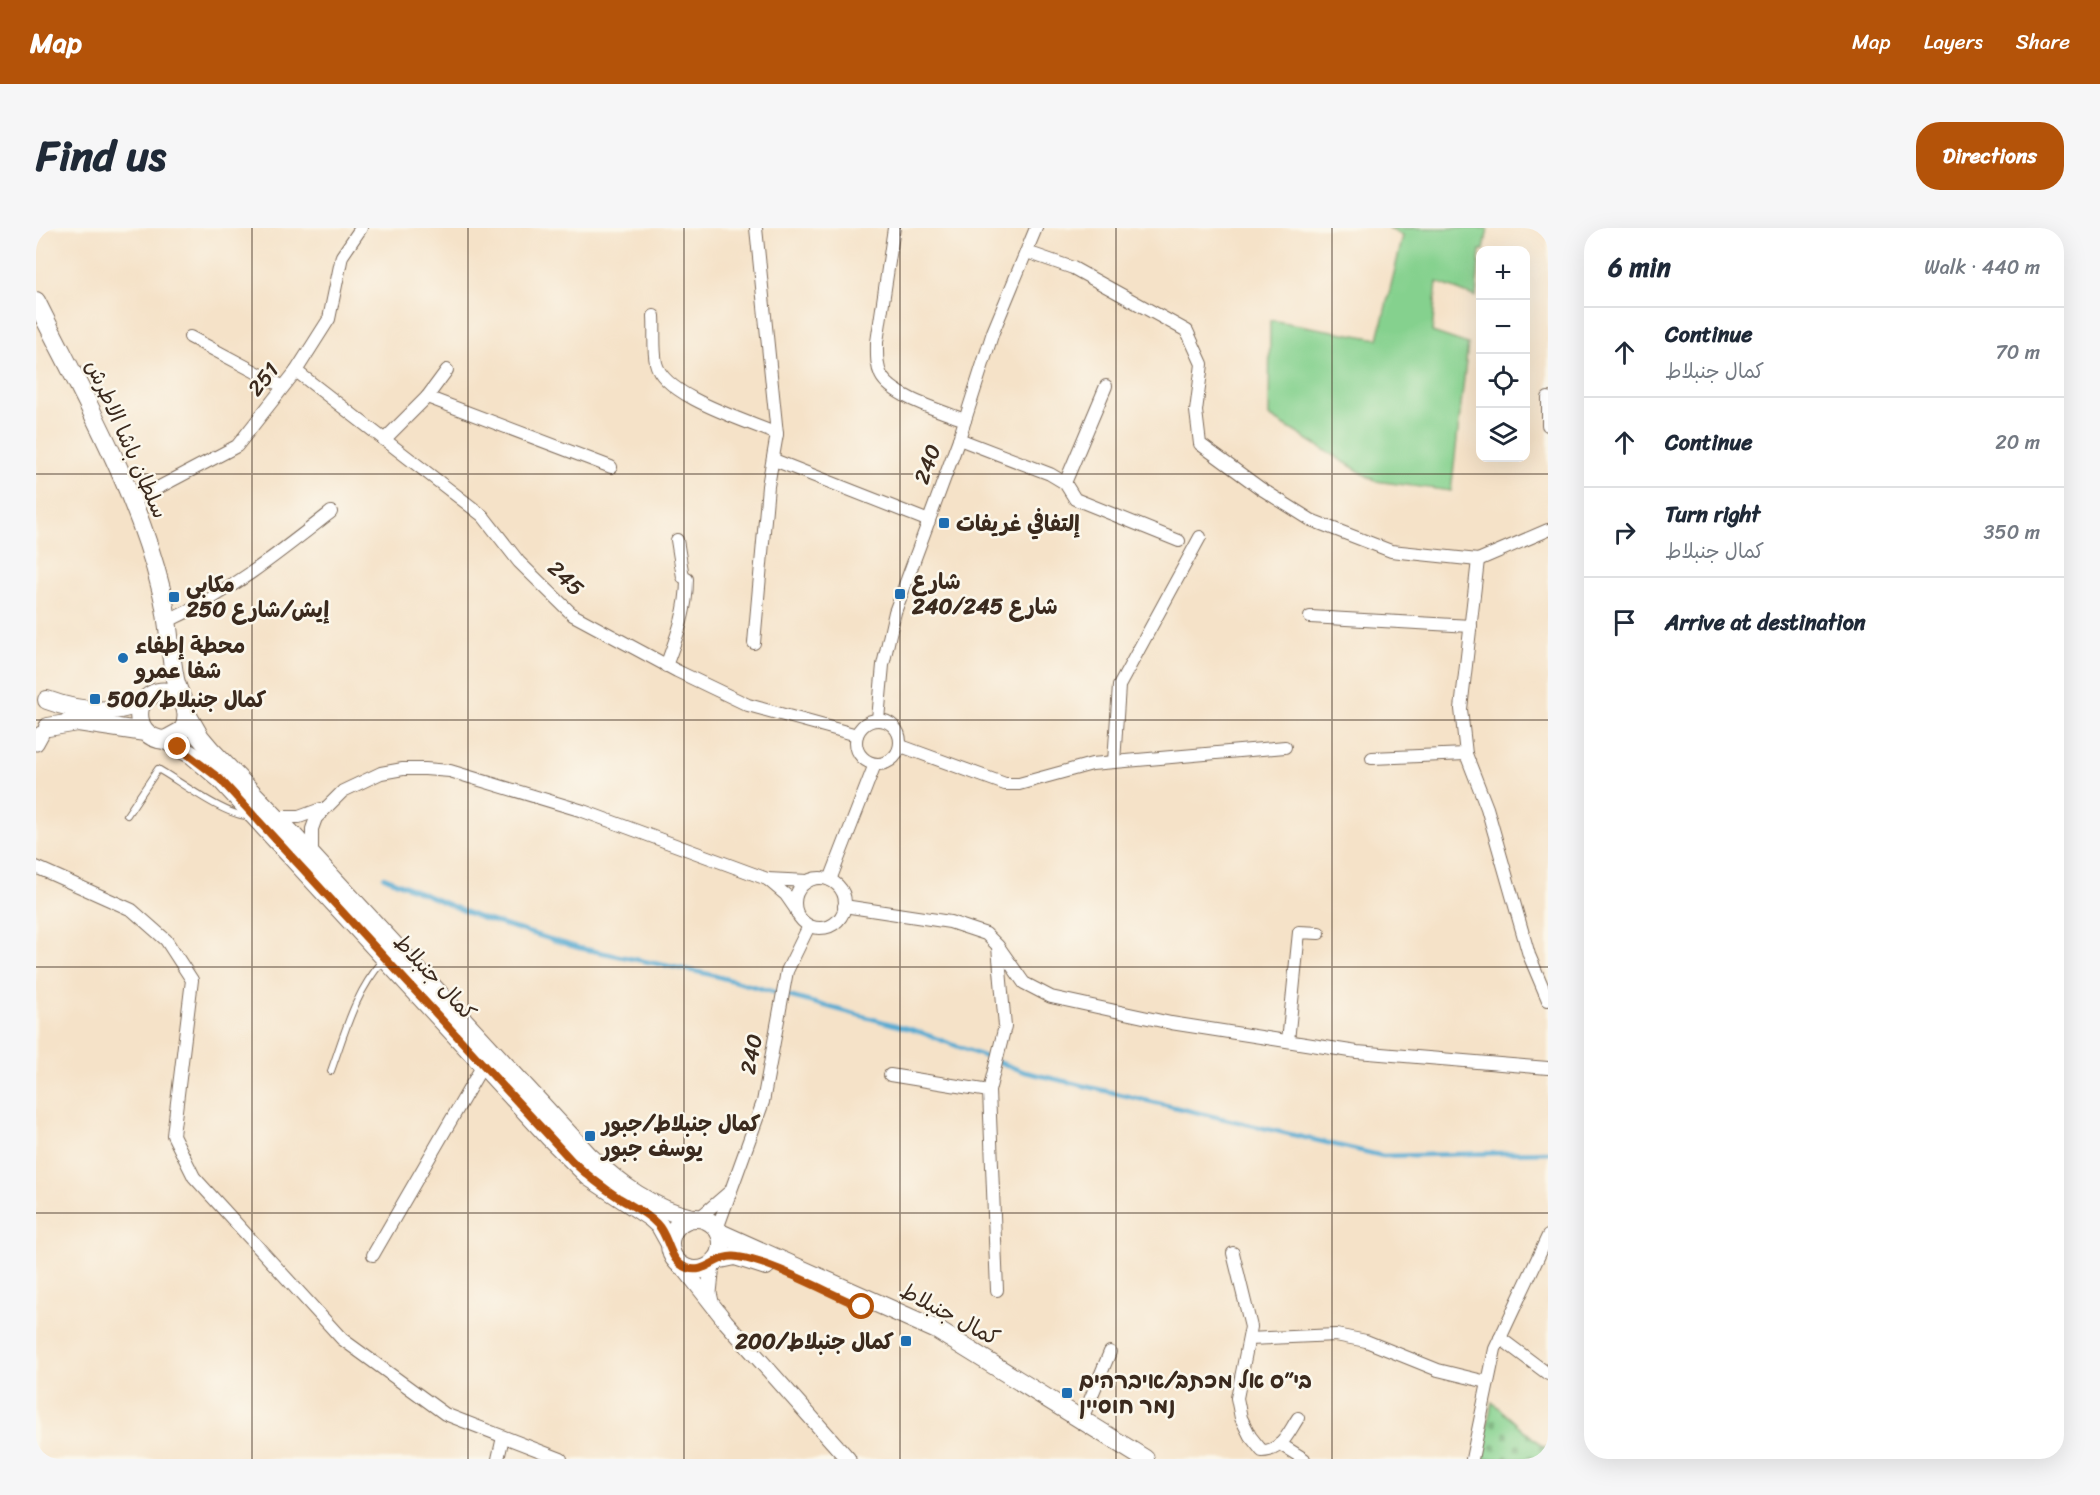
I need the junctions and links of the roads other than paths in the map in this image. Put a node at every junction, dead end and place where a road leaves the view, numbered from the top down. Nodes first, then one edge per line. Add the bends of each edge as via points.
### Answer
1 (361, 228) edge
2 (756, 228) edge
3 (894, 228) edge
4 (1036, 228) edge
5 (1027, 252) junction
6 (36, 301) edge
7 (654, 316) dead end
8 (190, 337) dead end
9 (447, 370) dead end
10 (296, 371) junction
11 (282, 386) junction
12 (1106, 386) dead end
13 (428, 397) junction
14 (1548, 398) edge
15 (965, 420) junction
16 (1548, 424) edge
17 (777, 434) junction
18 (958, 439) junction
19 (384, 440) junction
20 (774, 460) junction
21 (611, 467) dead end
22 (1065, 483) junction
23 (133, 501) junction
24 (331, 512) dead end
25 (929, 521) junction
26 (1548, 530) edge
27 (1200, 537) dead end
28 (677, 540) dead end
29 (1179, 541) dead end
30 (1478, 560) junction
31 (1310, 617) dead end
32 (1471, 626) junction
33 (169, 629) junction
34 (754, 643) dead end
35 (666, 666) junction
36 (41, 696) edge
37 (146, 699) junction
38 (186, 709) junction
39 (878, 719) junction
40 (145, 732) junction
41 (40, 735) edge
42 (857, 735) junction
43 (165, 740) junction
44 (901, 746) junction
45 (1285, 747) dead end
46 (1466, 754) junction
47 (1372, 758) dead end
48 (1114, 762) junction
49 (875, 764) junction
50 (325, 807) junction
51 (127, 814) dead end
52 (254, 816) junction
53 (276, 817) junction
54 (312, 855) junction
55 (36, 867) edge
56 (767, 879) junction
57 (830, 880) junction
58 (808, 881) junction
59 (844, 906) junction
60 (795, 908) junction
61 (809, 926) junction
62 (1319, 933) dead end
63 (998, 946) junction
64 (386, 958) junction
65 (1548, 1000) edge
66 (1287, 1041) junction
67 (483, 1065) junction
68 (1548, 1068) edge
69 (331, 1071) dead end
70 (890, 1076) dead end
71 (989, 1091) junction
72 (730, 1190) junction
73 (695, 1218) junction
74 (718, 1231) junction
75 (1548, 1236) edge
76 (670, 1244) junction
77 (1233, 1253) dead end
78 (373, 1255) dead end
79 (714, 1262) junction
80 (682, 1266) junction
81 (997, 1290) dead end
82 (714, 1308) junction
83 (1500, 1338) junction
84 (1249, 1339) junction
85 (1110, 1352) dead end
86 (1548, 1374) edge
87 (1487, 1382) junction
88 (1298, 1418) dead end
89 (1082, 1419) junction
90 (503, 1437) junction
91 (1280, 1444) junction
92 (498, 1459) edge
93 (561, 1459) edge
94 (849, 1459) edge
95 (1123, 1459) edge
96 (1145, 1459) edge
97 (1304, 1459) edge
98 (1472, 1459) edge

1 - 10 street, 251 via 342,256 329,319
2 - 17 street
3 - 15 street via 877,342 881,374 889,386
4 - 5 street, 240
5 - 15 street, 240 via 993,332
5 - 30 street via 1073,268 1187,331 1202,364 1196,411 1200,444 1260,488 1311,520 1392,551
6 - 23 main road, سلطان باشا الاطرش
7 - 17 street via 656,364 666,381 693,398
8 - 11 street
9 - 13 street
10 - 11 street, 251
10 - 19 street, 245
11 - 23 street, 251 via 237,446
12 - 22 street
13 - 19 street
13 - 21 street
14 - 16 street
15 - 18 street, 240
17 - 20 street
18 - 22 street
18 - 25 street, 240
19 - 35 street, 245 via 483,516 519,562 573,615
20 - 25 street
20 - 34 street via 768,486
22 - 29 street via 1075,499
23 - 33 main road, سلطان باشا الاطرش via 161,588
24 - 33 street via 267,563
25 - 39 street, 240 via 895,612 883,665
26 - 30 street
27 - 48 street via 1119,686
28 - 35 street via 683,577 687,579 687,599
30 - 32 street
31 - 32 street
32 - 46 street via 1461,709
33 - 37 main road, سلطان باشا الاطرش via 166,669
33 - 38 main road, سلطان باشا الاطرش via 175,678
35 - 42 street, 245 via 748,705
36 - 37 main road via 70,708 100,712 124,710
36 - 41 main road via 52,712
37 - 38 main road via 165,691 179,696
37 - 40 main road via 139,719
38 - 43 main road via 183,730
38 - 53 main road, كمال جنبلاط via 200,737
39 - 42 street via 867,723
39 - 44 street via 894,726
40 - 41 main road via 78,722
40 - 43 main road
42 - 49 street via 859,754
43 - 52 main road, كمال جنبلاط via 205,764
44 - 48 street via 1005,784
44 - 49 street via 889,762
45 - 48 street
46 - 47 street
46 - 65 street via 1487,808 1529,955
49 - 57 street
50 - 53 street via 309,815
50 - 54 street via 312,829
50 - 56 street via 343,791 381,773 403,769 450,771 582,811
51 - 52 lane via 158,769 241,816
52 - 64 main road, كمال جنبلاط
53 - 54 main road, كمال جنبلاط
54 - 73 main road, كمال جنبلاط via 589,1156 654,1205
55 - 90 street via 132,910 166,940 192,980 173,1135 194,1177 342,1339 445,1414
56 - 58 street
56 - 60 street
57 - 58 street
57 - 59 street via 842,891
58 - 60 street via 797,892
59 - 61 street via 832,925
59 - 63 street via 950,922 986,934
60 - 61 street
61 - 72 street, 240 via 787,971 763,1102
62 - 66 street via 1299,932
63 - 66 street via 1024,983 1052,997 1171,1023
63 - 71 street via 1005,1026
64 - 67 main road, كمال جنبلاط
64 - 69 lane via 370,975 354,1004
66 - 68 street via 1357,1052
67 - 76 main road, كمال جنبلاط via 572,1161 589,1177 651,1218
67 - 78 street
70 - 71 street
71 - 81 street
72 - 73 street, 240
72 - 74 street, 240
73 - 74 main road via 709,1222
73 - 76 main road via 675,1228
74 - 79 main road via 721,1248
74 - 89 main road, كمال جنبلاط via 937,1330
75 - 83 street
76 - 80 main road via 674,1258
77 - 84 street via 1251,1327
79 - 80 main road via 701,1269
79 - 82 street via 709,1293
79 - 95 main road, كمال جنبلاط via 728,1256 748,1259 891,1320 968,1361
80 - 82 street
82 - 94 street
83 - 86 street
83 - 87 street
84 - 87 street via 1336,1335 1366,1341 1438,1370
84 - 91 street via 1237,1398 1241,1418 1262,1451 1271,1451
85 - 89 street
87 - 98 street
88 - 91 street
89 - 96 main road, كمال جنبلاط
90 - 92 street
90 - 93 street
91 - 97 street

